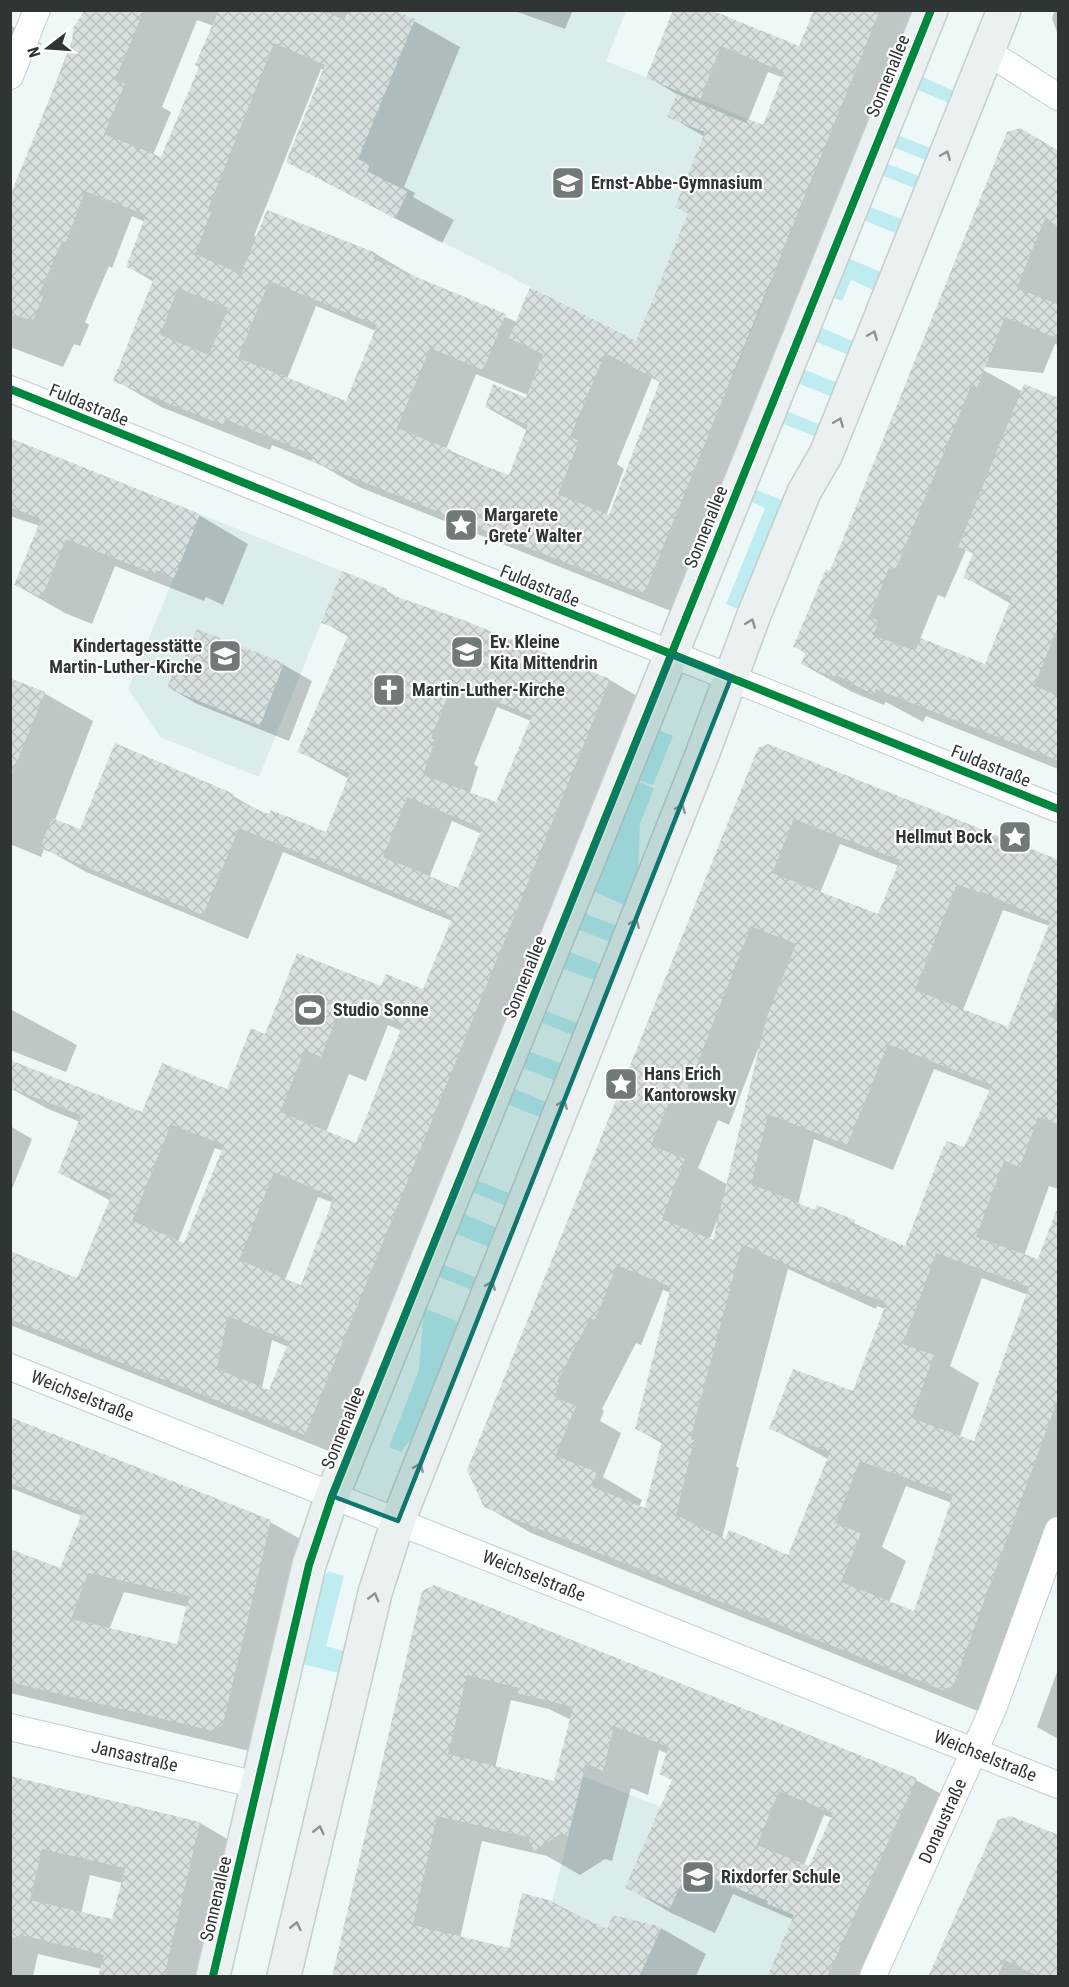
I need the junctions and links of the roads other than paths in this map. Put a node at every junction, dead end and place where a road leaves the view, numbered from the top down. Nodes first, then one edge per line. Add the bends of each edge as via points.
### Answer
1 (37, 10) edge
2 (931, 10) edge
3 (1004, 10) edge
4 (988, 52) junction
5 (10, 76) edge
6 (1059, 97) edge
7 (10, 389) edge
8 (672, 655) junction
9 (731, 678) junction
10 (1059, 809) edge
11 (10, 1367) edge
12 (332, 1496) junction
13 (398, 1521) junction
14 (1059, 1530) edge
15 (10, 1727) edge
16 (974, 1751) junction
17 (258, 1785) junction
18 (1059, 1785) edge
19 (213, 1977) edge
20 (284, 1977) edge
21 (873, 1977) edge

1 - 5 street
2 - 8 main road, Sonnenallee
3 - 4 main road
4 - 6 street
9 -> 4 main road via 794,515 826,454
7 - 8 street, Fuldastraße
8 - 9 street, Fuldastraße
8 - 12 main road, Sonnenallee
9 - 10 street, Fuldastraße
13 -> 9 main road
11 - 12 street, Weichselstraße
12 - 13 street, Weichselstraße
12 - 17 main road, Sonnenallee via 309,1565
13 - 16 street, Weichselstraße
20 -> 13 main road via 372,1604
14 - 16 street, Donaustraße
15 - 17 street, Jansastraße
16 - 18 street, Weichselstraße
16 - 21 street, Donaustraße
17 - 19 main road, Sonnenallee

